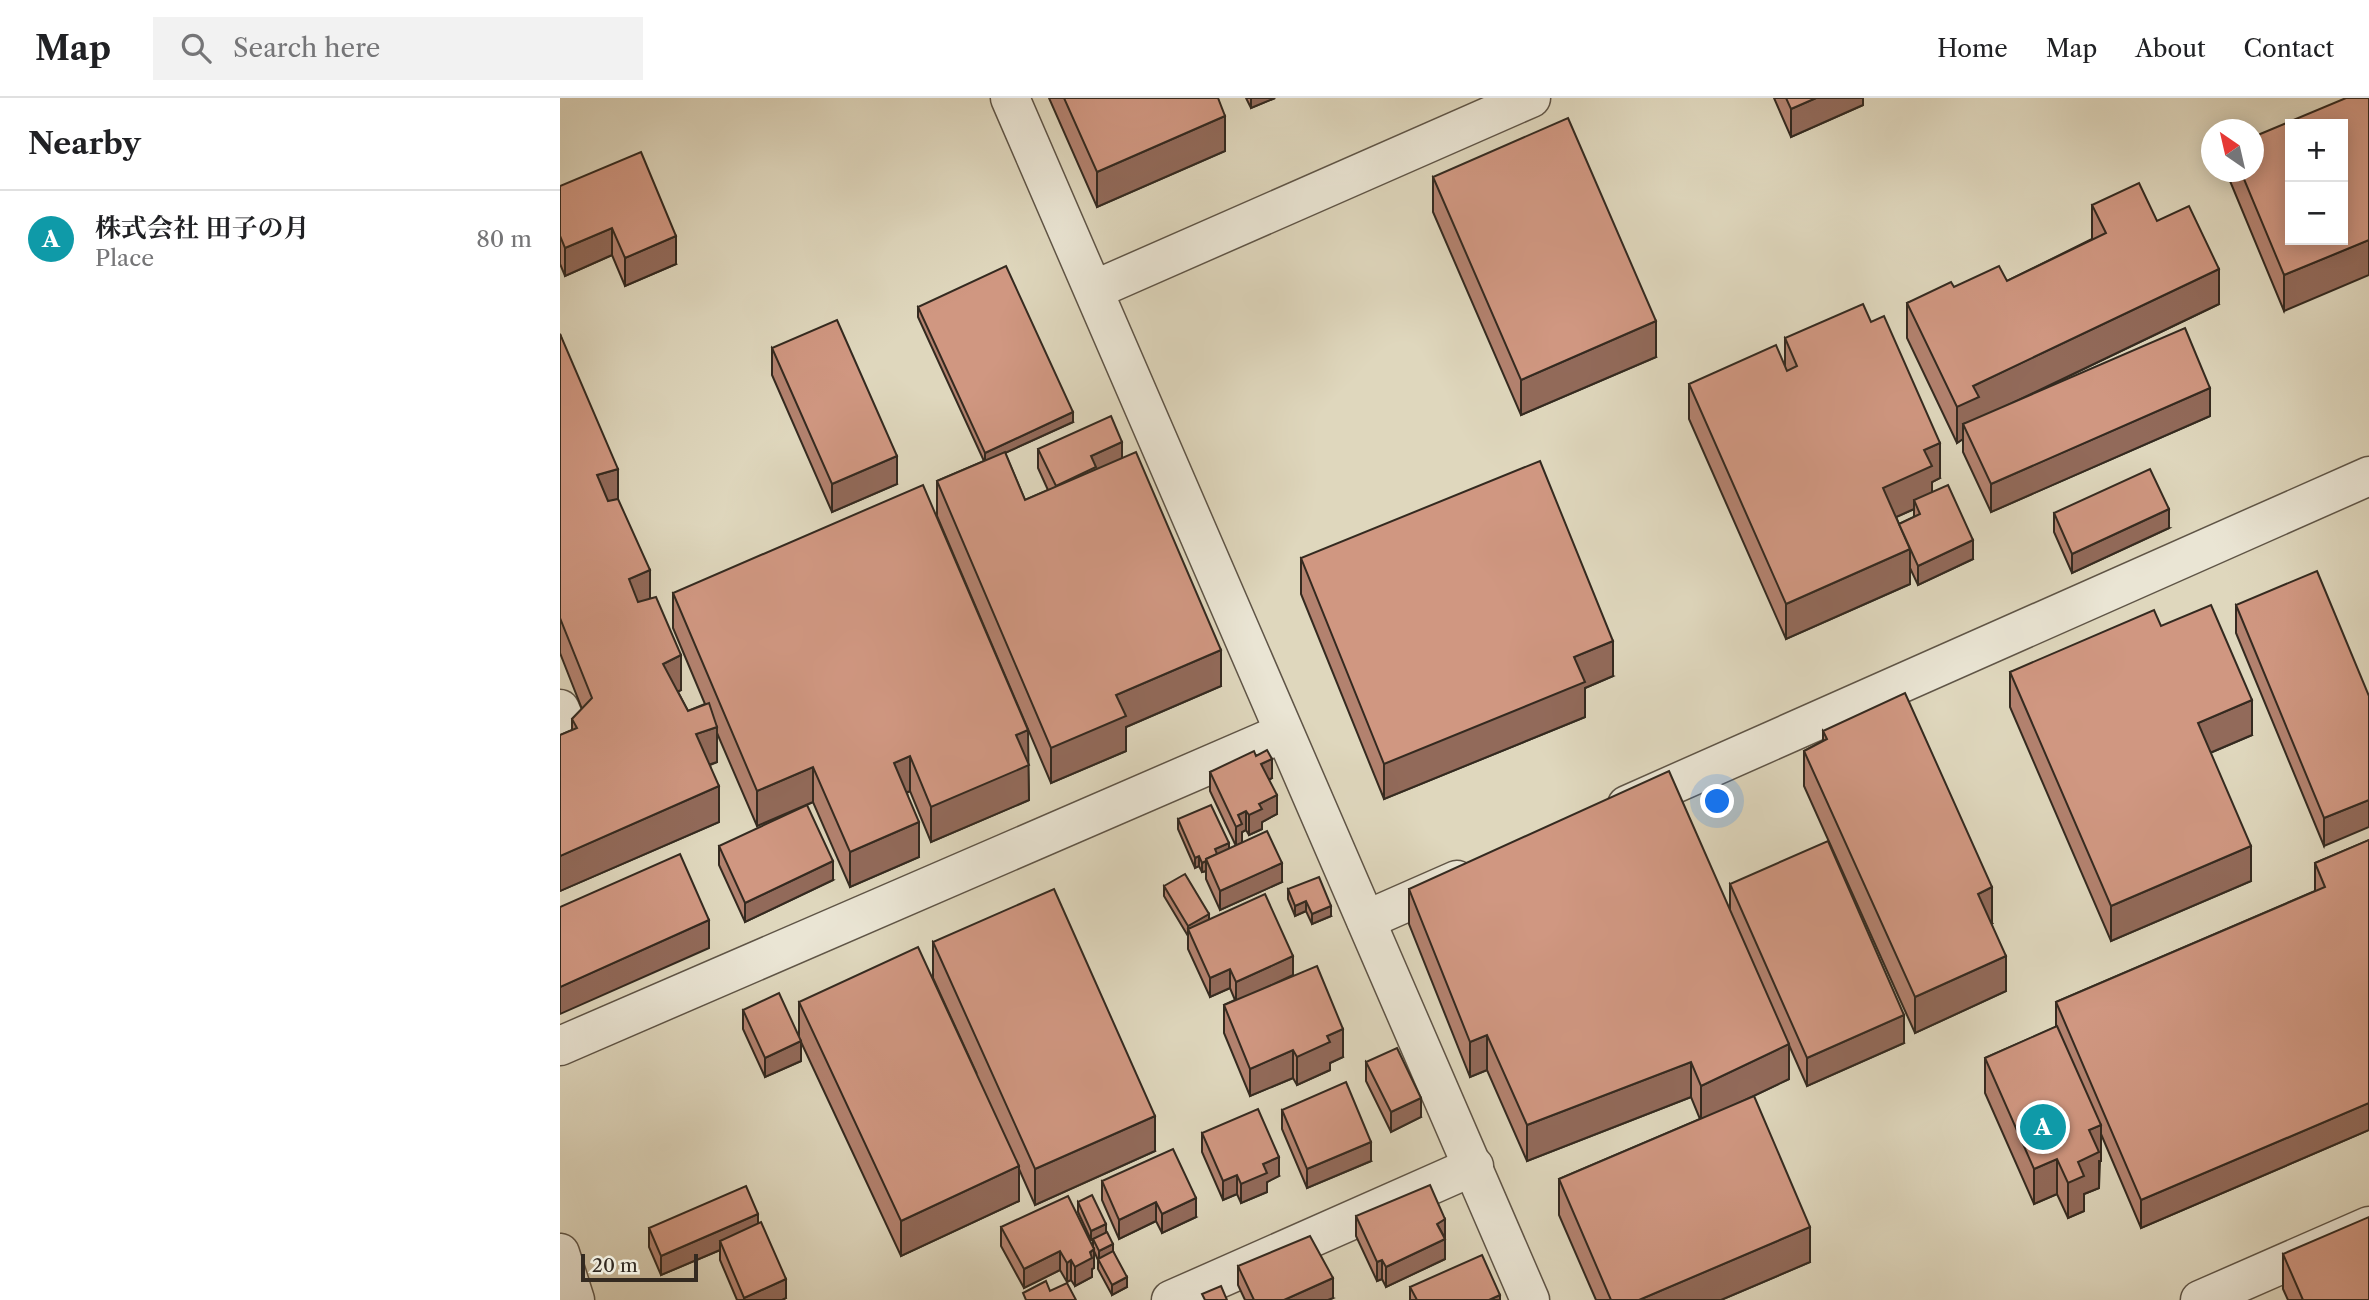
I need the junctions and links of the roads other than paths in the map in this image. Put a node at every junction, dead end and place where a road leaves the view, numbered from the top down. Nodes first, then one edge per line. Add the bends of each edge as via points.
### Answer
1 (1010, 98) edge
2 (1531, 98) edge
3 (1094, 290) junction
4 (2369, 476) edge
5 (560, 709) edge
6 (1283, 733) junction
7 (560, 734) edge
8 (1594, 819) edge
9 (1493, 864) edge
10 (1366, 920) junction
11 (560, 1046) edge
12 (1474, 1166) junction
13 (2369, 1226) edge
14 (560, 1253) edge
15 (575, 1300) edge
16 (1171, 1300) edge
17 (1530, 1300) edge
18 (2200, 1300) edge

1 - 3 street
2 - 3 street
3 - 6 street
4 - 8 street
5 - 7 street via 568,728
6 - 10 street
6 - 11 street
9 - 10 street
10 - 12 street
12 - 16 street
12 - 17 street
13 - 18 street
14 - 15 street

